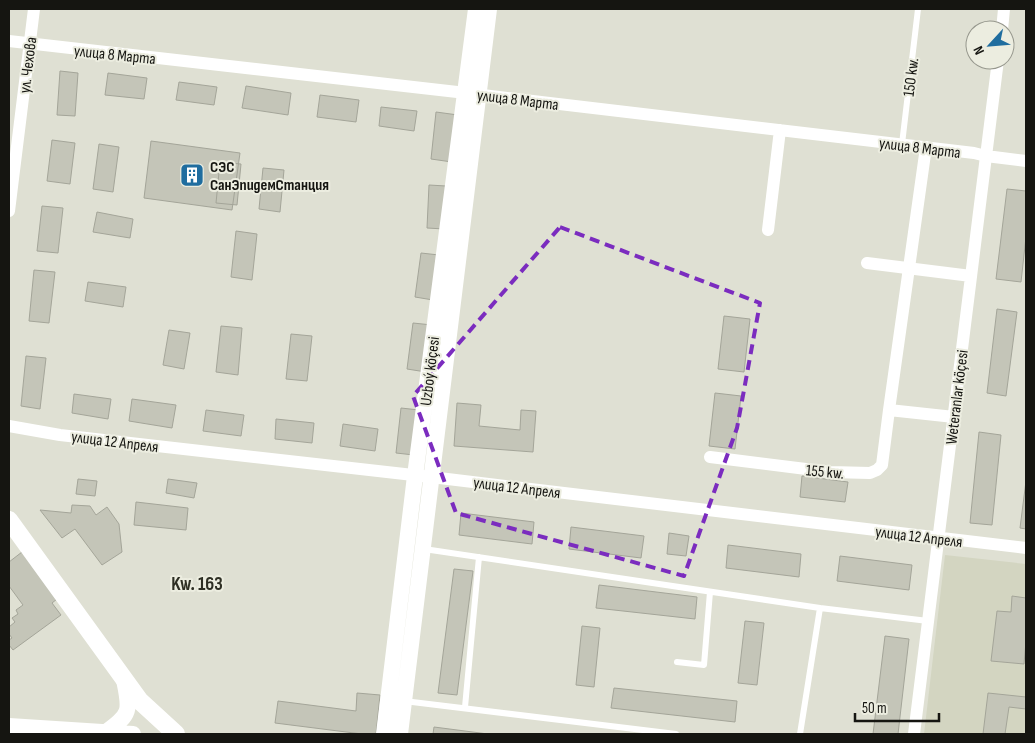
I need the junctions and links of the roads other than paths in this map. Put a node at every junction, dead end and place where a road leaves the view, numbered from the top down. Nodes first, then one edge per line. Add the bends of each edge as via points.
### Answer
1 (34, 9) edge
2 (476, 9) edge
3 (489, 9) edge
4 (918, 9) edge
5 (9, 41) edge
6 (30, 44) junction
7 (997, 70) edge
8 (472, 94) junction
9 (780, 130) junction
10 (902, 144) junction
11 (926, 147) junction
12 (986, 156) junction
13 (1026, 161) edge
14 (9, 211) edge
15 (768, 230) dead end
16 (867, 264) dead end
17 (908, 268) junction
18 (971, 276) junction
19 (890, 410) junction
20 (954, 417) junction
21 (9, 426) edge
22 (710, 457) dead end
23 (423, 476) junction
24 (9, 520) edge
25 (938, 538) junction
26 (1026, 548) edge
27 (424, 549) junction
28 (479, 557) junction
29 (710, 592) junction
30 (820, 608) junction
31 (928, 621) junction
32 (677, 662) dead end
33 (124, 680) junction
34 (404, 700) junction
35 (465, 707) junction
36 (9, 726) edge
37 (106, 732) junction
38 (133, 734) edge
39 (176, 734) edge
40 (384, 734) edge
41 (400, 734) edge
42 (676, 734) edge
43 (800, 734) edge
44 (914, 734) edge

1 - 6 street, ул. Чехова
2 - 8 street, Uzboý köçesi
3 - 8 street, Uzboý köçesi
4 - 10 lane, 150 kw.
5 - 6 street, улица 8 Марта
6 - 8 street, улица 8 Марта
6 - 14 street, ул. Чехова
7 - 12 street, Weteranlar köçesi
8 - 9 street, улица 8 Марта
8 - 23 street, Uzboý köçesi
9 - 10 street, улица 8 Марта
9 - 15 street
10 - 11 street, улица 8 Марта
11 - 12 street, улица 8 Марта
11 - 17 street, 155 kw.
12 - 13 street, улица 8 Марта
12 - 18 street, Weteranlar köçesi
16 - 17 street
17 - 18 street
17 - 19 street, 155 kw.
18 - 20 street, Weteranlar köçesi
19 - 20 street
19 - 22 street, 155 kw. via 882,464 870,473 830,472
20 - 25 street, Weteranlar köçesi
21 - 23 street, улица 12 Апреля via 60,435
23 - 25 street, улица 12 Апреля
23 - 27 street, Uzboý köçesi
23 - 40 street, Uzboý köçesi
24 - 33 main road
25 - 26 street, улица 12 Апреля
25 - 31 street, Weteranlar köçesi
27 - 28 lane
27 - 34 street, Uzboý köçesi
28 - 29 lane
28 - 35 lane
29 - 30 lane
29 - 32 lane via 704,664
30 - 31 lane
30 - 43 lane
31 - 44 street, Weteranlar köçesi
33 - 37 street via 128,711
33 - 39 main road via 140,702
34 - 35 lane
34 - 41 street, Uzboý köçesi
35 - 42 lane
36 - 37 street
37 - 38 street

